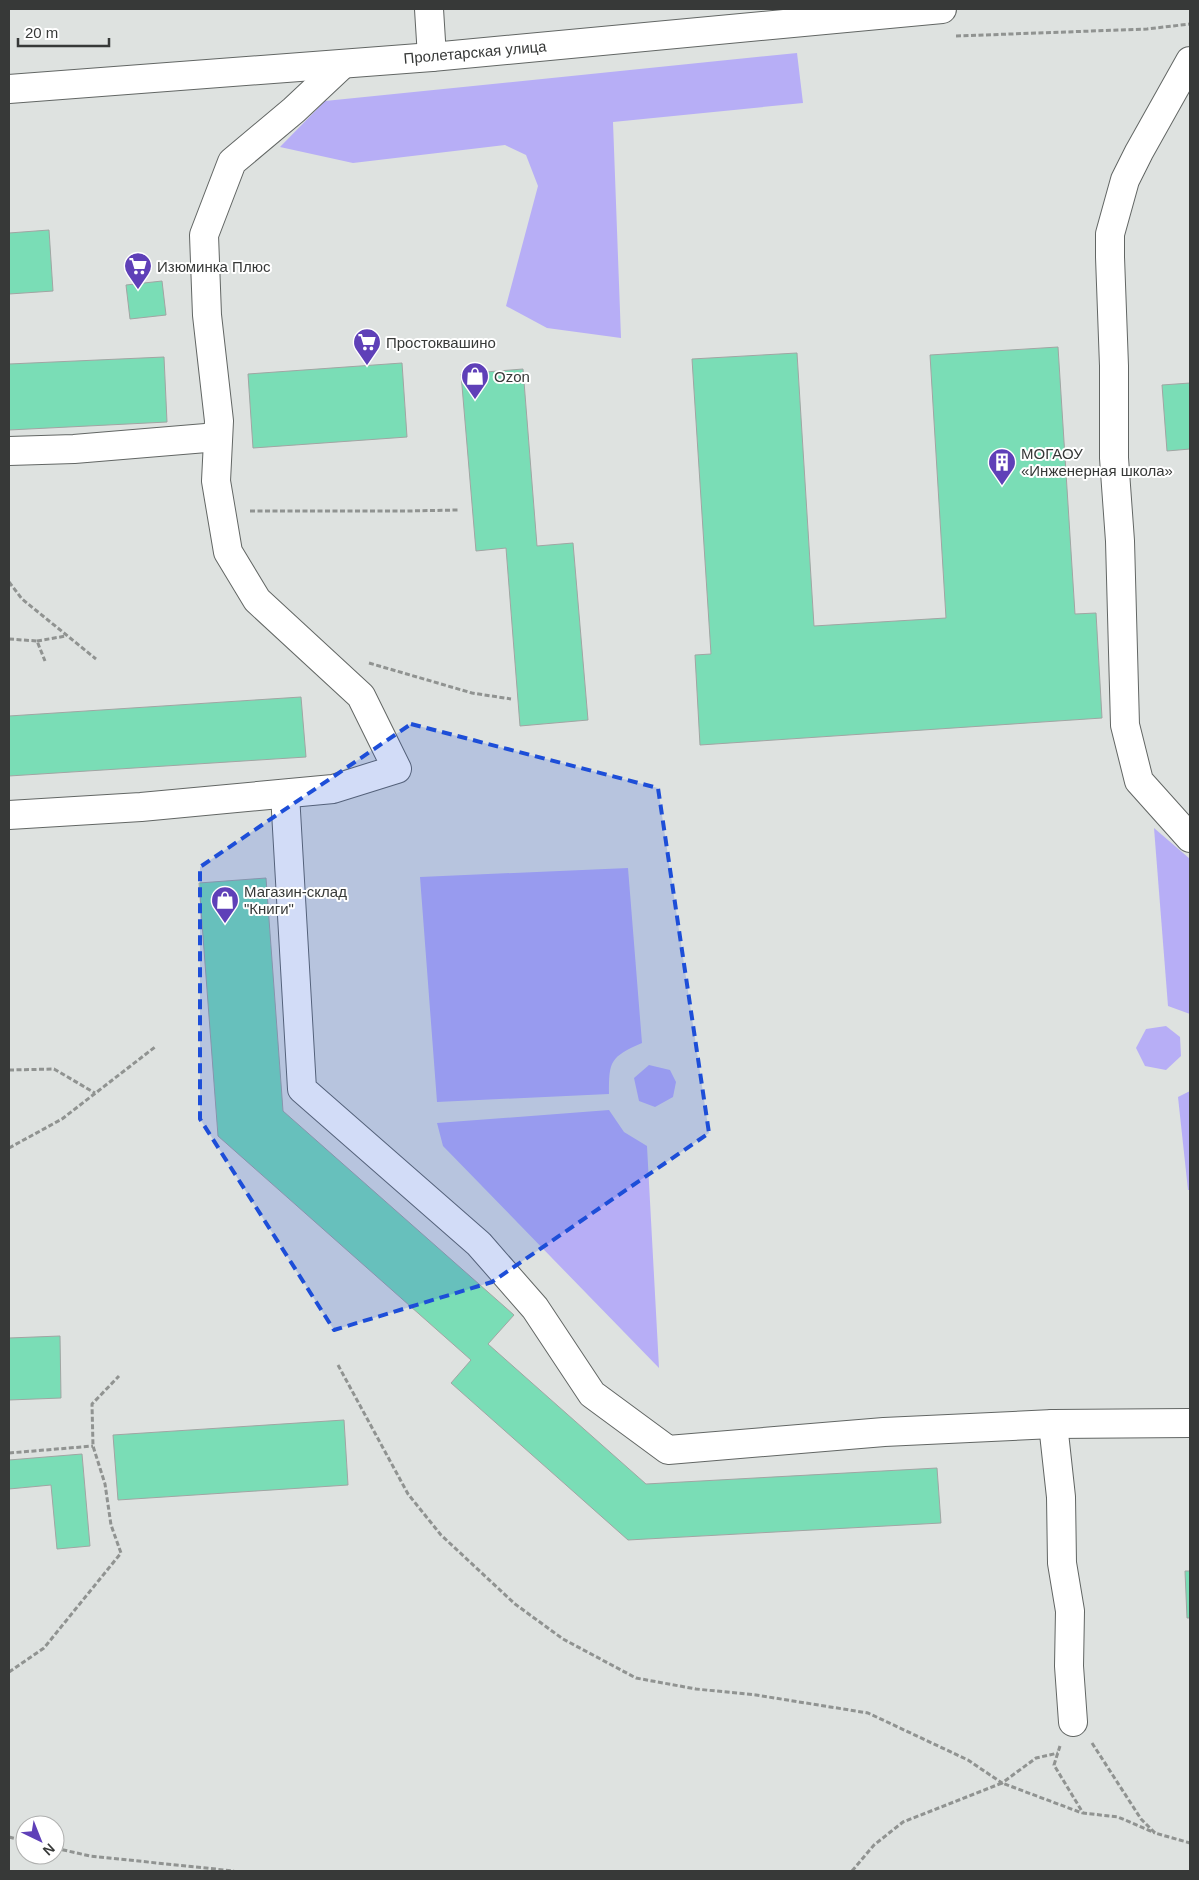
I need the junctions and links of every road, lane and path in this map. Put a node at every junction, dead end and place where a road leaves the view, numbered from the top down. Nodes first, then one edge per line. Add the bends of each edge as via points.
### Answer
1 (429, 9) edge
2 (942, 9) edge
3 (432, 57) junction
4 (1190, 61) edge
5 (343, 64) junction
6 (9, 88) edge
7 (218, 437) junction
8 (9, 450) edge
9 (459, 510) dead end
10 (221, 511) junction
11 (9, 583) edge
12 (66, 636) junction
13 (9, 639) edge
14 (37, 641) junction
15 (96, 659) dead end
16 (45, 661) dead end
17 (328, 665) junction
18 (511, 699) dead end
19 (285, 794) junction
20 (9, 815) edge
21 (1190, 838) edge
22 (154, 1047) dead end
23 (9, 1070) edge
24 (95, 1093) junction
25 (9, 1148) edge
26 (338, 1364) dead end
27 (119, 1376) dead end
28 (1190, 1423) edge
29 (1053, 1424) junction
30 (93, 1446) junction
31 (9, 1453) edge
32 (9, 1672) edge
33 (1075, 1733) junction
34 (1058, 1753) junction
35 (1002, 1783) junction
36 (1082, 1813) junction
37 (1155, 1833) junction
38 (1190, 1844) edge
39 (65, 1850) edge
40 (234, 1871) edge
41 (852, 1871) edge

1 - 3 main road
2 - 3 main road, Пролетарская улица
3 - 5 main road, Пролетарская улица
4 - 21 main road via 1125,180 1110,234 1110,256 1125,725 1139,781
5 - 6 main road, Пролетарская улица
5 - 7 main road via 232,162 204,235 207,315
7 - 8 main road via 74,449
7 - 10 main road via 216,481
9 - 10 path
10 - 17 main road via 228,552 257,600
11 - 12 path via 22,599
12 - 14 path
12 - 15 path
13 - 14 path
14 - 16 path
17 - 18 path via 368,662 472,693
17 - 19 main road via 361,696 397,769 334,790
19 - 20 main road
19 - 29 main road via 302,1089 479,1244 536,1308 592,1394 668,1450 884,1432
22 - 24 path
23 - 24 path via 54,1069
24 - 25 path via 62,1120
26 - 35 path via 408,1494 441,1535 515,1604 563,1639 636,1678 868,1713 968,1760
27 - 30 path via 92,1404
28 - 29 main road
29 - 33 main road via 1061,1497 1062,1563 1070,1611 1068,1666
30 - 31 path
30 - 32 path via 120,1553 44,1648
33 - 34 path
33 - 37 path
34 - 35 path via 1036,1758
34 - 36 path via 1054,1765
35 - 36 path
35 - 41 path via 903,1822 874,1845
36 - 37 path via 1118,1817
37 - 38 path
39 - 40 path via 90,1856

